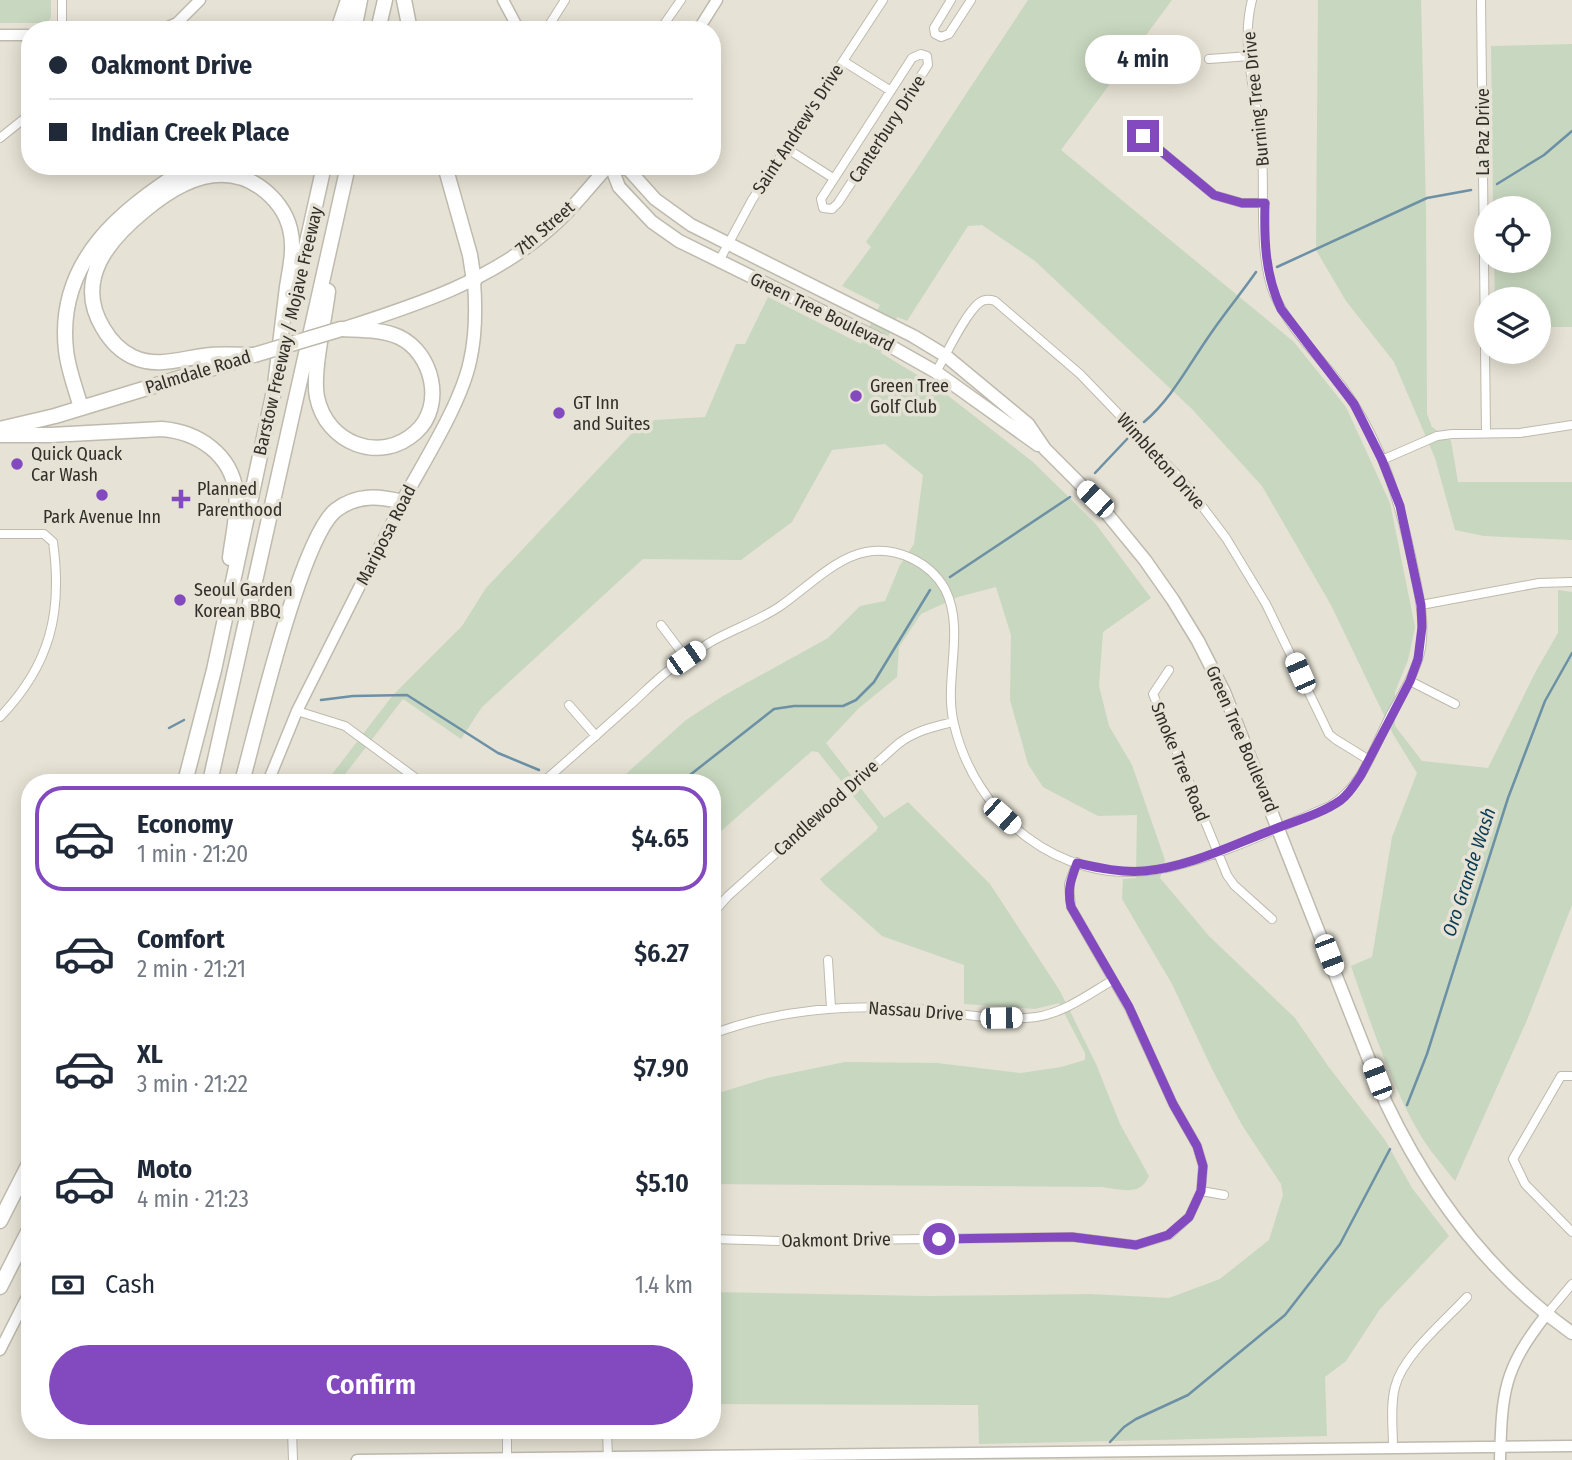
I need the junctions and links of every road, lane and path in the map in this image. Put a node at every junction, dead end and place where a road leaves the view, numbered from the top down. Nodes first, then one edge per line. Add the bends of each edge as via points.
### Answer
1 (62, 0) edge
2 (200, 0) edge
3 (348, 0) edge
4 (360, 0) edge
5 (385, 0) edge
6 (404, 0) edge
7 (503, 0) edge
8 (565, 0) edge
9 (681, 0) edge
10 (717, 0) edge
11 (883, 0) edge
12 (951, 0) edge
13 (971, 0) edge
14 (1252, 0) edge
15 (1481, 0) edge
16 (62, 21) edge
17 (179, 21) edge
18 (341, 21) edge
19 (356, 21) edge
20 (380, 21) edge
21 (408, 21) edge
22 (514, 21) edge
23 (552, 21) edge
24 (666, 21) edge
25 (704, 21) edge
26 (0, 35) edge
27 (21, 35) edge
28 (1250, 56) junction
29 (1209, 59) dead end
30 (843, 61) junction
31 (891, 91) junction
32 (21, 121) edge
33 (1143, 136) dead end
34 (0, 138) edge
35 (786, 148) junction
36 (176, 175) edge
37 (216, 175) edge
38 (229, 175) edge
39 (322, 175) edge
40 (346, 175) edge
41 (448, 175) edge
42 (601, 175) edge
43 (613, 175) edge
44 (634, 175) edge
45 (833, 178) junction
46 (341, 197) junction
47 (1265, 203) junction
48 (728, 244) junction
49 (719, 261) junction
50 (474, 281) junction
51 (341, 329) junction
52 (254, 355) junction
53 (946, 356) junction
54 (936, 372) junction
55 (274, 393) junction
56 (82, 408) junction
57 (1572, 425) edge
58 (0, 429) edge
59 (1486, 433) junction
60 (0, 435) edge
61 (1045, 449) junction
62 (1382, 460) junction
63 (402, 502) junction
64 (0, 534) edge
65 (1572, 582) edge
66 (1421, 605) junction
67 (661, 625) dead end
68 (686, 658) junction
69 (214, 670) junction
70 (1169, 670) dead end
71 (1410, 681) junction
72 (1455, 704) dead end
73 (569, 705) dead end
74 (297, 711) junction
75 (0, 717) edge
76 (953, 722) junction
77 (596, 736) junction
78 (1369, 760) junction
79 (187, 774) edge
80 (212, 774) edge
81 (244, 774) edge
82 (271, 774) edge
83 (410, 774) edge
84 (553, 774) edge
85 (1279, 827) junction
86 (1216, 852) junction
87 (1077, 863) junction
88 (721, 904) edge
89 (1272, 919) dead end
90 (828, 960) dead end
91 (1113, 980) junction
92 (831, 1008) junction
93 (721, 1031) edge
94 (1572, 1076) edge
95 (21, 1179) edge
96 (1201, 1191) junction
97 (1224, 1195) dead end
98 (0, 1220) edge
99 (1572, 1232) edge
100 (721, 1239) edge
101 (21, 1246) edge
102 (1572, 1284) edge
103 (0, 1287) edge
104 (1467, 1297) dead end
105 (21, 1308) edge
106 (1546, 1314) junction
107 (1572, 1333) edge
108 (0, 1349) edge
109 (292, 1439) edge
110 (506, 1439) edge
111 (607, 1439) edge
112 (1501, 1446) junction
113 (1572, 1446) edge
114 (1393, 1448) junction
115 (1144, 1455) edge
116 (1314, 1455) edge
117 (507, 1458) junction
118 (608, 1459) edge
119 (293, 1460) edge
120 (357, 1460) edge
121 (1500, 1460) edge

1 - 16 street
2 - 17 street
3 - 18 highway
4 - 19 highway
5 - 20 highway
6 - 21 highway
7 - 22 street
8 - 23 street
9 - 24 street
10 - 25 street
11 - 30 street, Saint Andrew's Drive
12 - 13 street via 934,28 941,37 949,34
14 - 28 street, Burning Tree Drive
15 - 59 street, La Paz Drive
26 - 27 street
28 - 29 street
28 - 47 street, Burning Tree Drive
30 - 31 street, Canterbury Drive
30 - 35 street, Saint Andrew's Drive
31 - 45 street, Canterbury Drive
31 - 45 street, Canterbury Drive via 912,58 927,57 928,65 838,203 823,208 821,199
32 - 34 street
33 - 47 street via 1214,195 1242,203
35 - 45 street, Canterbury Drive
35 - 48 street, Saint Andrew's Drive
36 - 56 highway via 118,218 75,280 67,309 66,349
37 - 52 highway via 197,177 155,201 125,227 104,252 93,283 96,315 118,347 147,362
38 - 55 highway via 249,180 270,195 289,223 292,251
39 - 55 highway, Barstow Freeway / Mojave Freeway
40 - 46 highway, Barstow Freeway / Mojave Freeway
41 - 50 highway
42 - 50 main road, 7th Street via 546,232
43 - 49 main road, Green Tree Boulevard via 652,222
44 - 48 main road, Green Tree Boulevard via 674,214
46 - 51 highway via 317,397 331,428 356,446 388,447 406,440 417,432 430,408 432,380 422,357 391,333
46 - 80 highway, Barstow Freeway / Mojave Freeway
47 - 62 street, Burning Tree Drive via 1266,266 1275,296 1354,404
48 - 49 street, Saint Andrew's Drive
48 - 53 main road, Green Tree Boulevard
49 - 54 main road, Green Tree Boulevard
50 - 51 main road, Palmdale Road
50 - 63 main road, Mariposa Road via 475,337 470,365
51 - 52 highway, Palmdale Road, bridge
52 - 56 highway, Palmdale Road
53 - 54 street, Wimbleton Drive
53 - 61 main road, Green Tree Boulevard via 1028,424
53 - 78 street, Wimbleton Drive via 972,311 987,299 1080,374 1183,481 1226,538 1266,604 1329,734
54 - 61 main road, Green Tree Boulevard
55 - 69 highway, Barstow Freeway / Mojave Freeway
56 - 58 highway, Palmdale Road
57 - 59 street
59 - 62 street via 1437,436
60 - 69 highway via 171,430 208,443 228,469 236,494
61 - 85 main road, Green Tree Boulevard via 1095,499 1173,600 1224,692
62 - 66 street, Burning Tree Drive via 1400,506
63 - 74 street, Mariposa Road
63 - 81 highway via 362,498 336,510 325,522 297,585
64 - 75 street via 49,536 54,548 55,608 48,644 31,680
65 - 66 street via 1539,583
66 - 71 street, Burning Tree Drive via 1421,646
67 - 68 street
68 - 76 street, Burning Tree Drive via 775,610 838,562 869,551 897,552 935,576 950,602
68 - 77 street, Burning Tree Drive
69 - 79 highway, Barstow Freeway / Mojave Freeway
70 - 86 street, Smoke Tree Road via 1153,694
71 - 72 street
71 - 78 street, Burning Tree Drive
73 - 77 street
74 - 82 street, Mariposa Road
74 - 83 street via 345,726
76 - 87 street, Burning Tree Drive via 971,773 996,810 1034,843
76 - 88 street, Candlewood Drive via 911,734 898,744
77 - 84 street, Burning Tree Drive
78 - 85 street, Burning Tree Drive via 1342,799
85 - 86 street, Burning Tree Drive
85 - 106 main road, Green Tree Boulevard via 1404,1139 1438,1196 1488,1259
86 - 87 street, Burning Tree Drive via 1143,872
86 - 89 street, Smoke Tree Road via 1234,885
87 - 91 street via 1069,884 1071,907
90 - 92 street
91 - 92 street, Nassau Drive via 1065,1008 1037,1017 1001,1018 881,1006
91 - 96 street via 1197,1146 1203,1166
92 - 93 street, Nassau Drive via 776,1015
94 - 99 street via 1561,1076 1513,1159 1525,1184
95 - 98 highway
96 - 97 street
96 - 100 street, Oakmont Drive via 1189,1217 1168,1235 1136,1245 1072,1237
101 - 103 highway
102 - 106 street
104 - 114 street via 1398,1377
105 - 108 street
106 - 107 main road, Green Tree Boulevard
106 - 112 street via 1521,1350 1506,1384
109 - 119 street
110 - 117 street
111 - 118 street
112 - 113 street
112 - 114 street
112 - 121 street
114 - 116 street
115 - 116 street
115 - 118 street
117 - 118 street
117 - 120 street

